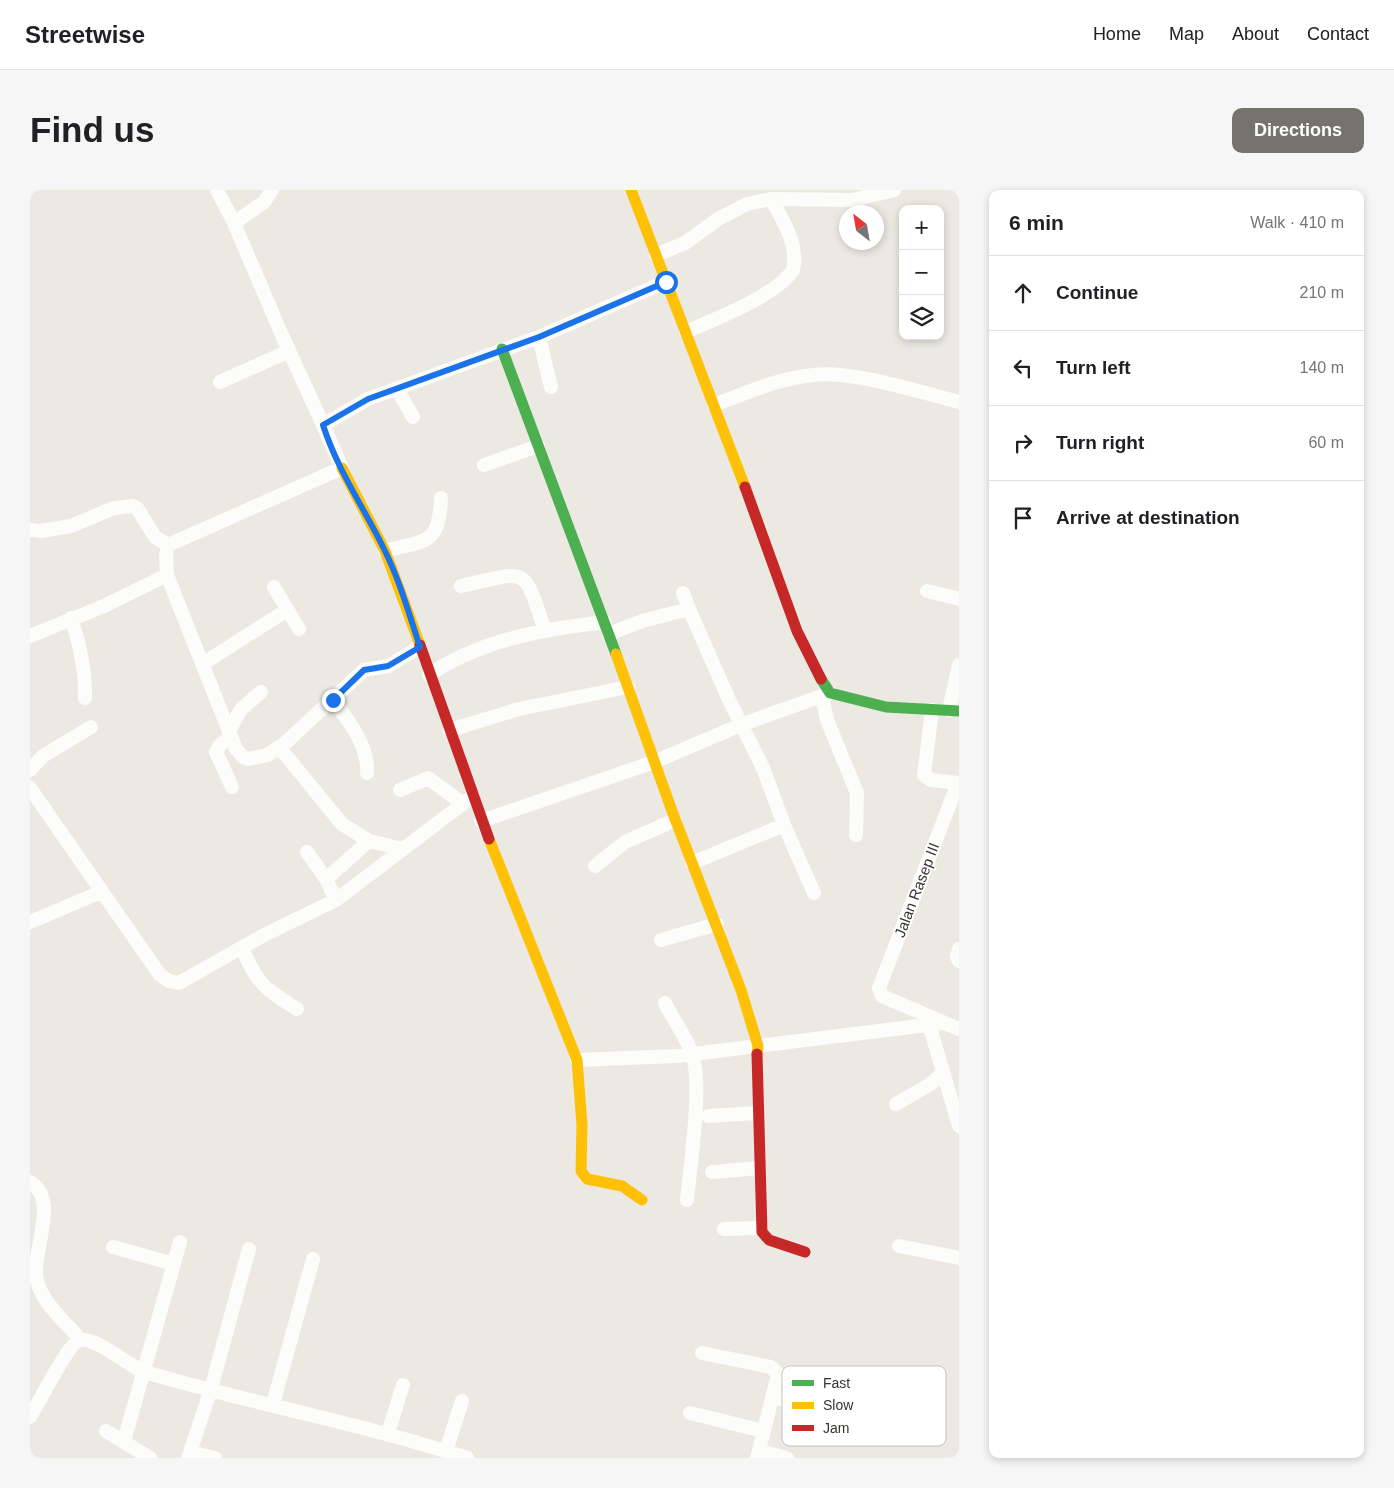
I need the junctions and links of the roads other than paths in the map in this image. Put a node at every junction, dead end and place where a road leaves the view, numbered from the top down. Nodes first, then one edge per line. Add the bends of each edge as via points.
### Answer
1 (217, 190) edge
2 (272, 190) edge
3 (631, 190) edge
4 (894, 190) edge
5 (771, 199) junction
6 (234, 223) junction
7 (656, 255) junction
8 (666, 282) junction
9 (686, 332) junction
10 (539, 337) junction
11 (502, 349) junction
12 (289, 351) junction
13 (220, 382) dead end
14 (551, 387) dead end
15 (397, 389) junction
16 (959, 402) edge
17 (714, 404) junction
18 (412, 417) dead end
19 (323, 425) junction
20 (538, 446) junction
21 (484, 465) dead end
22 (342, 468) junction
23 (441, 498) dead end
24 (30, 530) edge
25 (168, 545) junction
26 (385, 551) junction
27 (168, 575) junction
28 (461, 586) dead end
29 (274, 587) dead end
30 (927, 591) dead end
31 (683, 593) dead end
32 (959, 599) edge
33 (688, 609) junction
34 (287, 610) junction
35 (71, 618) junction
36 (607, 628) junction
37 (299, 629) dead end
38 (545, 631) junction
39 (30, 636) edge
40 (420, 647) junction
41 (204, 663) junction
42 (959, 664) edge
43 (429, 675) junction
44 (628, 687) junction
45 (261, 692) dead end
46 (826, 695) junction
47 (86, 698) dead end
48 (333, 700) junction
49 (932, 710) junction
50 (954, 710) edge
51 (743, 724) junction
52 (91, 727) dead end
53 (450, 730) junction
54 (230, 734) junction
55 (279, 747) junction
56 (654, 762) junction
57 (30, 770) edge
58 (367, 773) dead end
59 (958, 783) edge
60 (232, 787) dead end
61 (30, 788) edge
62 (400, 790) dead end
63 (468, 799) junction
64 (675, 820) junction
65 (480, 821) junction
66 (784, 825) junction
67 (856, 835) dead end
68 (369, 842) junction
69 (403, 850) junction
70 (307, 852) dead end
71 (692, 863) junction
72 (595, 866) dead end
73 (326, 878) junction
74 (101, 892) junction
75 (814, 893) dead end
76 (336, 900) junction
77 (30, 922) edge
78 (717, 924) junction
79 (661, 940) dead end
80 (242, 948) junction
81 (959, 949) edge
82 (959, 961) edge
83 (665, 1003) dead end
84 (297, 1009) dead end
85 (943, 1023) junction
86 (929, 1024) junction
87 (959, 1029) edge
88 (758, 1046) junction
89 (692, 1054) junction
90 (577, 1060) junction
91 (943, 1073) junction
92 (896, 1104) dead end
93 (757, 1112) junction
94 (708, 1116) dead end
95 (959, 1126) edge
96 (759, 1168) junction
97 (712, 1172) dead end
98 (30, 1182) edge
99 (642, 1200) dead end
100 (687, 1200) dead end
101 (761, 1228) junction
102 (724, 1229) dead end
103 (180, 1242) dead end
104 (899, 1246) dead end
105 (113, 1247) dead end
106 (249, 1250) dead end
107 (805, 1252) dead end
108 (959, 1258) edge
109 (313, 1260) dead end
110 (174, 1264) junction
111 (81, 1340) junction
112 (702, 1353) dead end
113 (144, 1372) junction
114 (403, 1385) dead end
115 (211, 1389) junction
116 (772, 1397) junction
117 (782, 1400) edge
118 (462, 1401) dead end
119 (273, 1404) junction
120 (690, 1413) dead end
121 (30, 1417) edge
122 (106, 1431) dead end
123 (764, 1431) junction
124 (388, 1433) junction
125 (124, 1442) junction
126 (446, 1451) junction
127 (758, 1454) edge
128 (189, 1455) edge
129 (150, 1458) edge
130 (215, 1458) edge
131 (467, 1458) edge
132 (787, 1458) edge

1 - 6 street
2 - 6 street via 264,202
3 - 7 street
4 - 5 street via 853,200
5 - 7 street via 747,204 718,219 685,243
5 - 9 street via 795,252 793,270 765,293
6 - 12 street
7 - 8 street
8 - 9 street
8 - 10 street
9 - 17 street
10 - 11 street
10 - 14 street
11 - 15 street
11 - 20 street
12 - 13 street
12 - 19 street
15 - 18 street
15 - 19 street via 368,399
16 - 17 street via 847,377 815,374 794,377
17 - 46 street via 797,631
19 - 22 street
20 - 21 street
20 - 36 street
22 - 25 street
22 - 26 street
23 - 26 street via 435,534 425,541
24 - 25 street via 71,526 114,508 132,506 137,508 155,537
25 - 27 street
26 - 40 street
27 - 35 street
27 - 41 street
28 - 38 street via 506,576 522,577 530,584
29 - 34 street
30 - 32 street
31 - 33 street
33 - 36 street
33 - 51 street
34 - 37 street
34 - 41 street
35 - 39 street
35 - 47 street via 81,650
36 - 38 street
36 - 44 street
38 - 43 street via 468,653
40 - 43 street
40 - 48 street via 388,666 364,670
41 - 54 street
42 - 50 street
43 - 53 street
44 - 53 street via 519,709
44 - 56 street
45 - 54 street via 241,709
46 - 49 street via 886,708
46 - 51 street
46 - 67 street via 827,720 857,793
48 - 55 street
48 - 58 street via 354,729
49 - 50 street
49 - 59 street via 924,775 931,780
51 - 56 street
51 - 66 street
52 - 57 street via 43,756
53 - 63 street
54 - 55 street via 236,749 248,759 267,755
54 - 60 street via 216,752
55 - 68 street via 342,824
56 - 64 street
56 - 65 street
59 - 85 street, Jalan Rasep III via 879,988 882,996
61 - 74 street
62 - 63 street via 428,778
63 - 65 street
63 - 69 street
64 - 71 street
64 - 72 street via 624,842
65 - 90 street
66 - 71 street
66 - 75 street
68 - 69 street
68 - 73 street
69 - 76 street
70 - 73 street
71 - 78 street
73 - 76 street
74 - 77 street
74 - 80 street via 160,975 169,980 179,983
76 - 80 street
78 - 79 street
78 - 88 street via 742,990
80 - 84 street via 251,970 266,989
81 - 82 street
83 - 89 street
85 - 86 street
85 - 87 street
86 - 88 street
86 - 91 street
88 - 89 street
88 - 93 street
89 - 90 street
89 - 100 street via 695,1114
90 - 99 street via 583,1175 587,1179 622,1186
91 - 92 street
91 - 95 street
93 - 94 street
93 - 96 street
96 - 97 street
96 - 101 street
98 - 111 street via 37,1186 44,1200 36,1280 50,1305
101 - 102 street
101 - 107 street via 769,1240
103 - 110 street
104 - 108 street
105 - 110 street
106 - 115 street
109 - 119 street
110 - 113 street
111 - 113 street via 94,1343
111 - 121 street via 64,1356
112 - 116 street via 771,1367 778,1374
113 - 115 street
113 - 125 street
114 - 124 street
115 - 119 street
115 - 128 street
116 - 117 street
116 - 123 street
118 - 126 street
119 - 124 street
120 - 123 street
122 - 125 street
123 - 127 street
124 - 126 street
125 - 129 street
126 - 131 street
127 - 132 street
128 - 130 street

